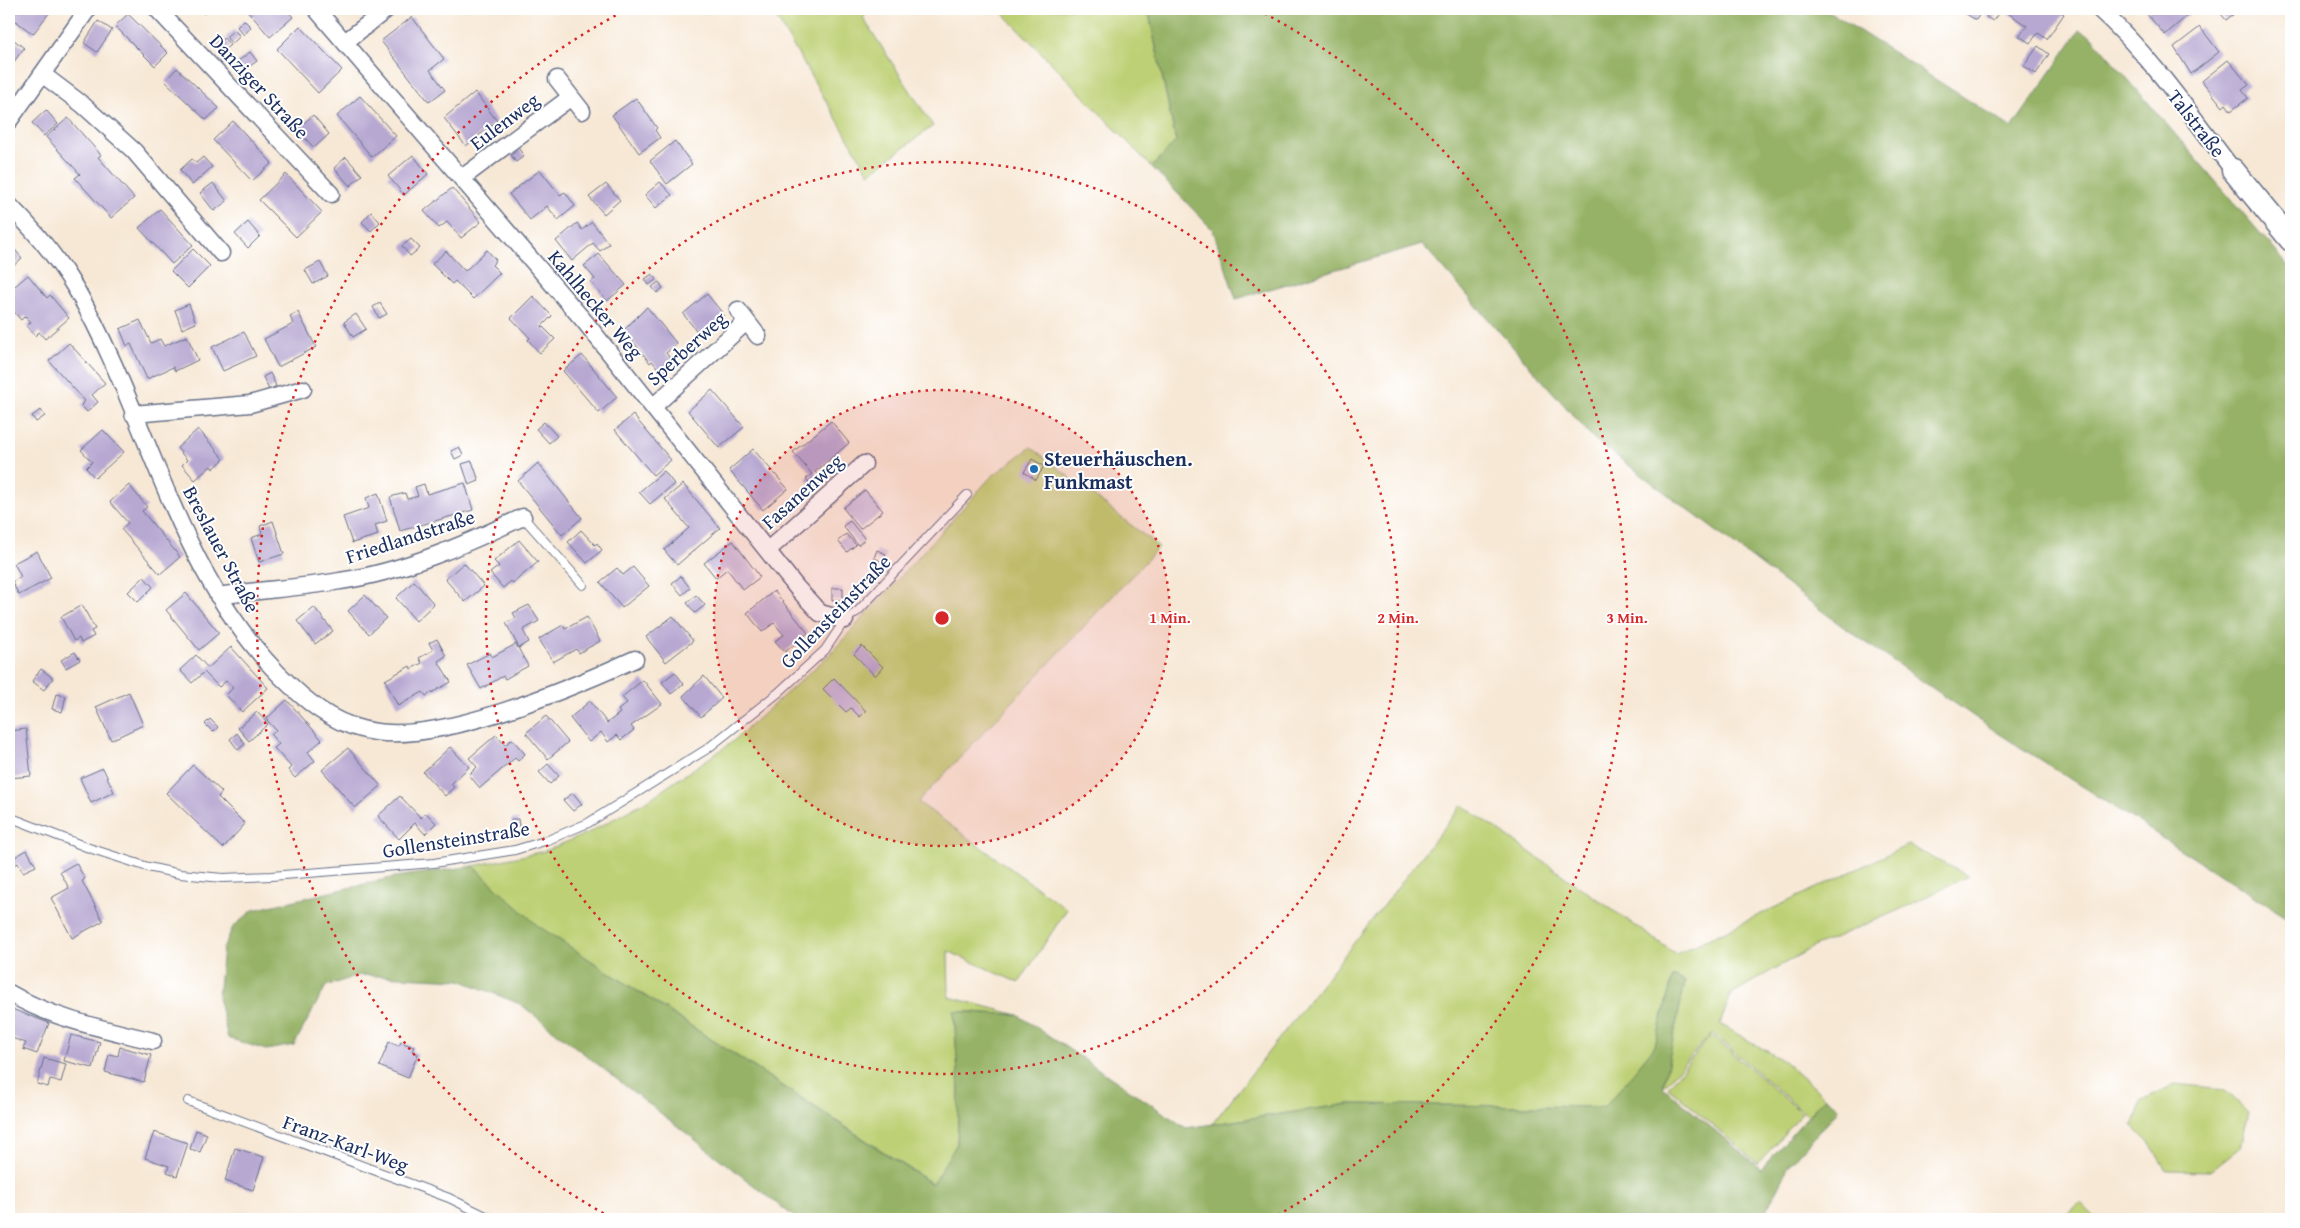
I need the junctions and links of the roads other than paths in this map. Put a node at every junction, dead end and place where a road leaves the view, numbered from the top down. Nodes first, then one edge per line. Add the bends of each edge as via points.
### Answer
1 (88, 9) edge
2 (157, 9) edge
3 (316, 9) edge
4 (387, 9) edge
5 (2099, 9) edge
6 (344, 42) junction
7 (42, 74) junction
8 (557, 79) dead end
9 (571, 97) junction
10 (582, 111) dead end
11 (9, 121) edge
12 (2234, 170) joint
13 (462, 178) junction
14 (331, 194) dead end
15 (9, 205) edge
16 (2291, 240) edge
17 (221, 253) dead end
18 (758, 336) dead end
19 (303, 389) dead end
20 (654, 406) junction
21 (133, 414) junction
22 (864, 464) dead end
23 (967, 495) dead end
24 (523, 518) joint
25 (768, 550) junction
26 (583, 585) dead end
27 (218, 596) junction
28 (844, 620) junction
29 (635, 659) dead end
30 (9, 817) edge
31 (9, 993) edge
32 (153, 1041) dead end
33 (188, 1101) dead end
34 (492, 1219) edge

1 - 7 street
2 - 14 street, Danziger Straße
3 - 6 street, Kahlhecker Weg
4 - 6 street
5 - 12 street, Talstraße via 2149,61
6 - 13 street, Kahlhecker Weg
7 - 11 street
7 - 17 street via 83,105 134,151
8 - 9 street, Eulenweg
9 - 10 street, Eulenweg
9 - 13 street, Eulenweg
12 - 16 street, Talstraße
13 - 20 street, Kahlhecker Weg
15 - 21 street, Breslauer Straße via 75,288 108,352
18 - 20 street, Sperberweg via 742,316
19 - 21 street via 250,404
20 - 25 street, Kahlhecker Weg
21 - 27 street, Breslauer Straße
22 - 25 street, Fasanenweg
23 - 28 lane, Gollensteinstraße via 858,611
24 - 26 lane
24 - 27 street, Friedlandstraße via 382,572 340,581
25 - 28 street, Kahlhecker Weg via 820,613
27 - 29 street, Breslauer Straße via 259,654 299,694 325,715 376,732 422,732 475,719 537,699
28 - 30 lane, Gollensteinstraße via 825,650 707,749 588,823 514,850 434,863 223,878 148,867
31 - 32 street via 73,1020
33 - 34 lane, Franz-Karl-Weg via 449,1198

